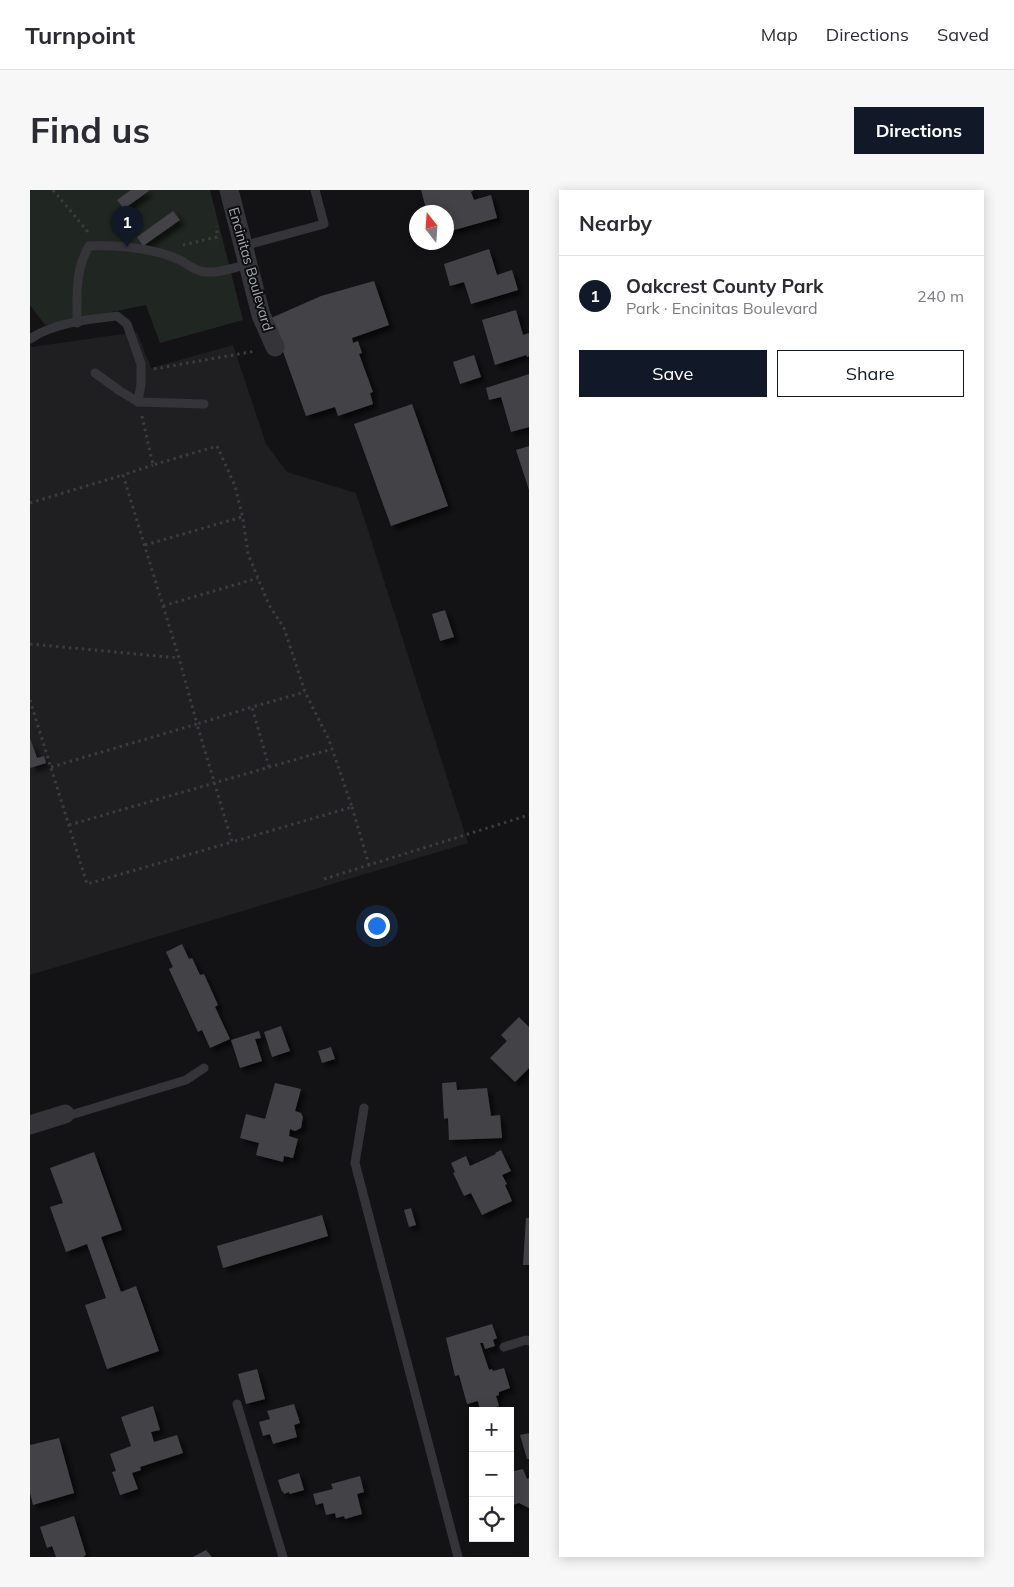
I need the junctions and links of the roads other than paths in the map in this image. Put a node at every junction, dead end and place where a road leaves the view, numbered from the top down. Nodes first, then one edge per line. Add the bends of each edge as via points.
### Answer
1 (229, 190) edge
2 (315, 190) edge
3 (245, 255) junction
4 (77, 322) junction
5 (30, 339) edge
6 (275, 347) road end
7 (96, 374) dead end
8 (138, 402) junction
9 (204, 404) dead end
10 (204, 1068) dead end
11 (364, 1108) dead end
12 (65, 1114) joint
13 (30, 1125) edge
14 (529, 1341) edge
15 (504, 1347) dead end
16 (237, 1404) dead end
17 (283, 1557) edge
18 (458, 1557) edge

1 - 3 street, Encinitas Boulevard
2 - 3 lane via 324,224
3 - 4 lane via 222,271 204,272 177,259 149,251 89,246 82,259
3 - 6 street, Encinitas Boulevard via 261,314
4 - 5 lane via 42,331
4 - 8 lane via 117,316 127,324 141,364
7 - 8 lane
8 - 9 lane
10 - 12 lane via 186,1080
11 - 18 lane via 355,1164
12 - 13 street
14 - 15 lane
16 - 17 lane

